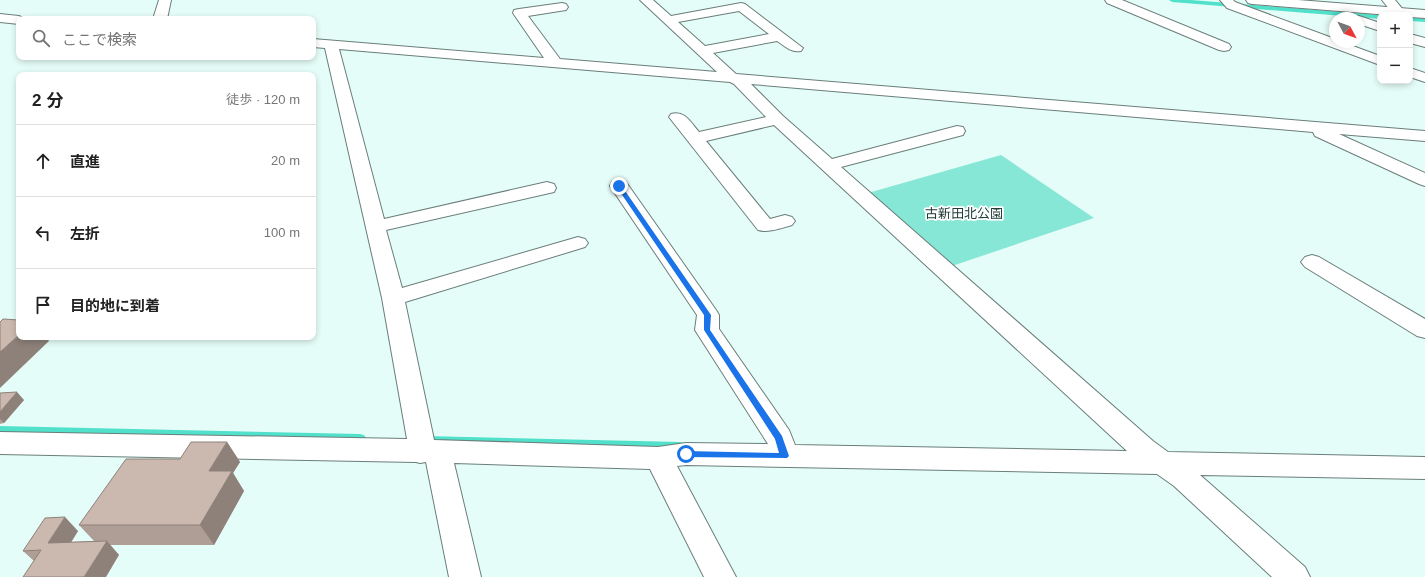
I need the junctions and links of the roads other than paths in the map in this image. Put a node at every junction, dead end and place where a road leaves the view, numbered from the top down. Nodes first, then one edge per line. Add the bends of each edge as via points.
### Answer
1 (165, 0) edge
2 (646, 0) edge
3 (1111, 0) edge
4 (1252, 0) edge
5 (1388, 0) edge
6 (1269, 1) edge
7 (1229, 3) edge
8 (562, 7) dead end
9 (1338, 12) edge
10 (1377, 12) edge
11 (1399, 12) edge
12 (1365, 13) edge
13 (1413, 13) edge
14 (1425, 14) edge
15 (161, 16) edge
16 (0, 18) edge
17 (16, 20) edge
18 (668, 20) junction
19 (1365, 22) edge
20 (1377, 26) edge
21 (780, 36) junction
22 (1413, 39) edge
23 (1425, 43) edge
24 (316, 44) edge
25 (332, 47) junction
26 (1224, 47) dead end
27 (796, 48) dead end
28 (703, 52) junction
29 (1377, 60) edge
30 (556, 64) junction
31 (1413, 73) edge
32 (1425, 78) edge
33 (738, 81) junction
34 (677, 117) dead end
35 (777, 119) junction
36 (1313, 129) junction
37 (957, 131) dead end
38 (1425, 136) edge
39 (695, 138) junction
40 (828, 165) junction
41 (1425, 180) edge
42 (619, 186) dead end
43 (547, 188) dead end
44 (786, 221) dead end
45 (375, 227) junction
46 (578, 243) dead end
47 (1312, 262) dead end
48 (393, 298) junction
49 (1425, 330) edge
50 (0, 443) edge
51 (425, 446) junction
52 (782, 448) junction
53 (658, 458) junction
54 (1156, 458) junction
55 (1425, 468) edge
56 (465, 577) edge
57 (720, 577) edge
58 (1294, 577) edge

1 - 15 street
2 - 18 street
3 - 26 street
4 - 6 street
5 - 11 street
6 - 9 street
7 - 29 street
8 - 30 street via 519,13
10 - 12 street
13 - 14 street
16 - 17 street
18 - 21 street via 741,7
18 - 28 street
19 - 20 street
21 - 27 street
21 - 28 street
22 - 23 street
24 - 25 street
25 - 30 street
25 - 45 street
28 - 33 street
30 - 33 street
31 - 32 street
33 - 35 street
33 - 36 street
34 - 39 street
35 - 39 street
35 - 40 street
36 - 38 street
36 - 41 street
37 - 40 street
39 - 44 street via 765,226
40 - 54 street
42 - 52 street via 708,315 707,330
43 - 45 street
45 - 48 street
46 - 48 street
47 - 49 street
48 - 51 street
50 - 51 street
51 - 53 street
51 - 56 street
52 - 53 street
52 - 54 street
53 - 57 street
54 - 55 street
54 - 58 street via 1184,478

